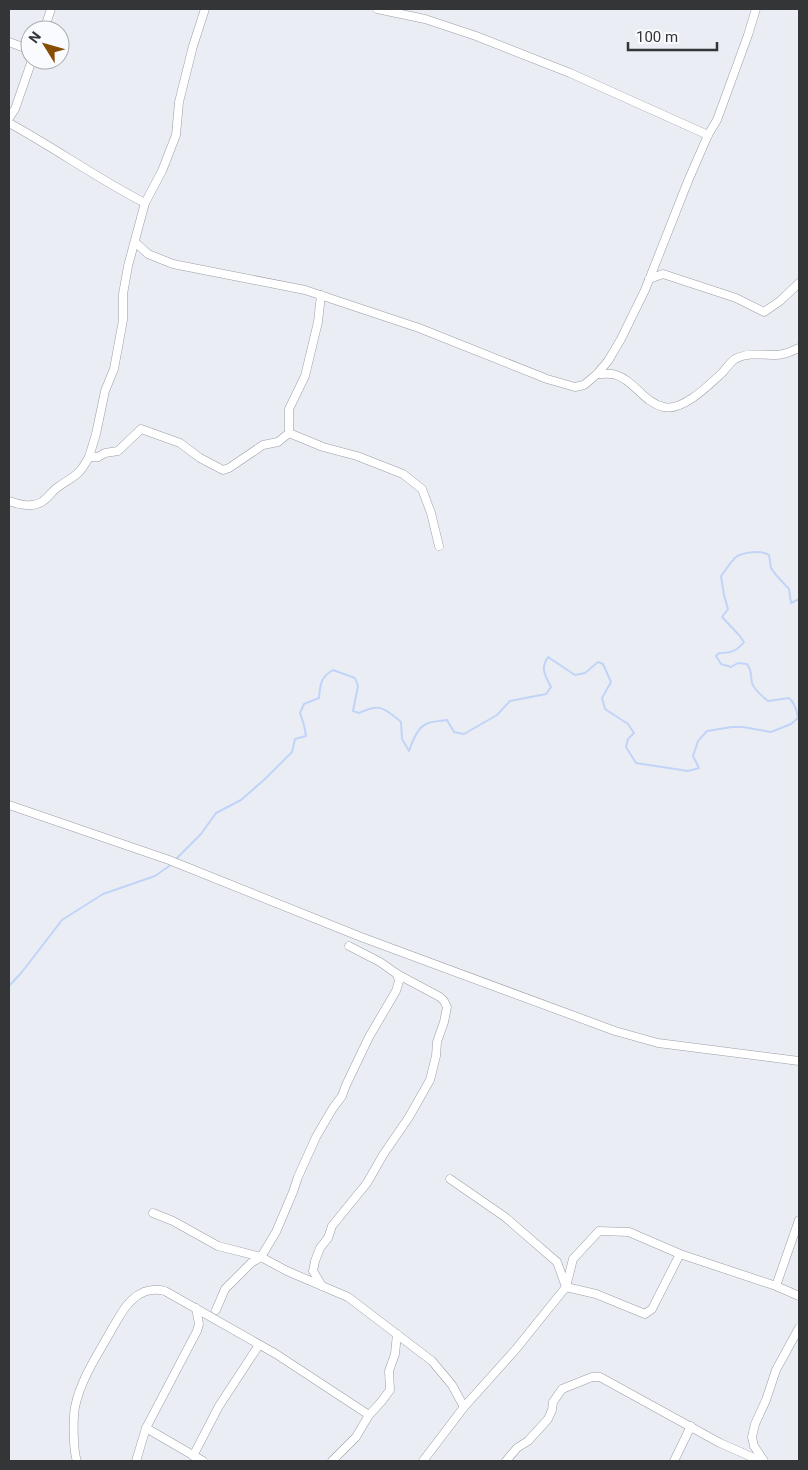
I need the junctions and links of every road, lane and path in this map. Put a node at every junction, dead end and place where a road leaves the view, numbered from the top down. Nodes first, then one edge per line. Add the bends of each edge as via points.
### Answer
1 (205, 9) edge
2 (377, 9) edge
3 (756, 9) edge
4 (29, 70) edge
5 (9, 118) edge
6 (9, 123) edge
7 (708, 135) junction
8 (145, 203) junction
9 (135, 242) junction
10 (650, 279) junction
11 (799, 283) edge
12 (321, 295) junction
13 (799, 348) edge
14 (597, 374) junction
15 (289, 434) junction
16 (89, 457) junction
17 (9, 501) edge
18 (439, 546) dead end
19 (9, 805) edge
20 (349, 946) dead end
21 (397, 974) junction
22 (799, 1061) edge
23 (450, 1179) dead end
24 (154, 1213) dead end
25 (799, 1220) edge
26 (680, 1254) junction
27 (261, 1257) junction
28 (322, 1286) junction
29 (776, 1286) junction
30 (566, 1288) junction
31 (799, 1296) edge
32 (196, 1308) junction
33 (216, 1310) dead end
34 (799, 1328) edge
35 (397, 1334) junction
36 (259, 1345) junction
37 (464, 1407) junction
38 (369, 1415) junction
39 (691, 1426) junction
40 (146, 1428) junction
41 (193, 1456) junction
42 (335, 1460) edge
43 (77, 1461) edge
44 (136, 1461) edge
45 (203, 1461) edge
46 (423, 1461) edge
47 (506, 1461) edge
48 (674, 1461) edge
49 (763, 1461) edge

1 - 8 street via 179,102 176,135
2 - 7 street via 425,19 476,36 570,73
3 - 7 street via 717,120
4 - 5 street
6 - 8 street
7 - 10 street
8 - 9 street
9 - 12 street via 148,254 173,264
9 - 16 street via 123,294 123,320 114,369
10 - 11 street via 663,274 736,298 764,312
10 - 14 street via 621,339
12 - 14 street via 574,387 584,385
12 - 15 street via 306,376 289,409
13 - 14 street via 785,354 757,354 736,359 699,393 673,408 654,404 618,376
15 - 16 street via 278,442 263,444 223,470 180,443 141,429 118,451
15 - 18 street via 402,474 422,489
16 - 17 street via 76,476 52,491 42,502 22,505
19 - 22 street via 169,860 398,951 615,1031 658,1042
20 - 21 street
21 - 27 street via 400,981 396,991 369,1037 342,1096 316,1137 276,1232
21 - 28 street via 440,997 447,1007 436,1056 430,1080 409,1117 320,1248 314,1270
23 - 30 street via 505,1217 557,1262
24 - 27 street via 218,1246
25 - 29 street
26 - 29 street
26 - 30 street via 629,1232 600,1231 573,1259
26 - 30 street via 652,1309 645,1314 596,1294
27 - 28 street
27 - 33 street via 250,1263 225,1290
28 - 35 street via 348,1297
29 - 31 street
30 - 37 street
32 - 36 street
32 - 40 street via 197,1331
32 - 43 street via 155,1288 132,1299 88,1371 75,1408
34 - 49 street via 776,1370 754,1424 754,1446
35 - 37 street via 432,1361 452,1384
35 - 38 street via 389,1371 390,1390
36 - 38 street
36 - 41 street via 219,1406
37 - 46 street
38 - 42 street via 356,1437
39 - 47 street via 600,1378 592,1378 562,1389 553,1402 548,1419
39 - 48 street
39 - 49 street via 720,1443
40 - 41 street
40 - 44 street
41 - 45 street

